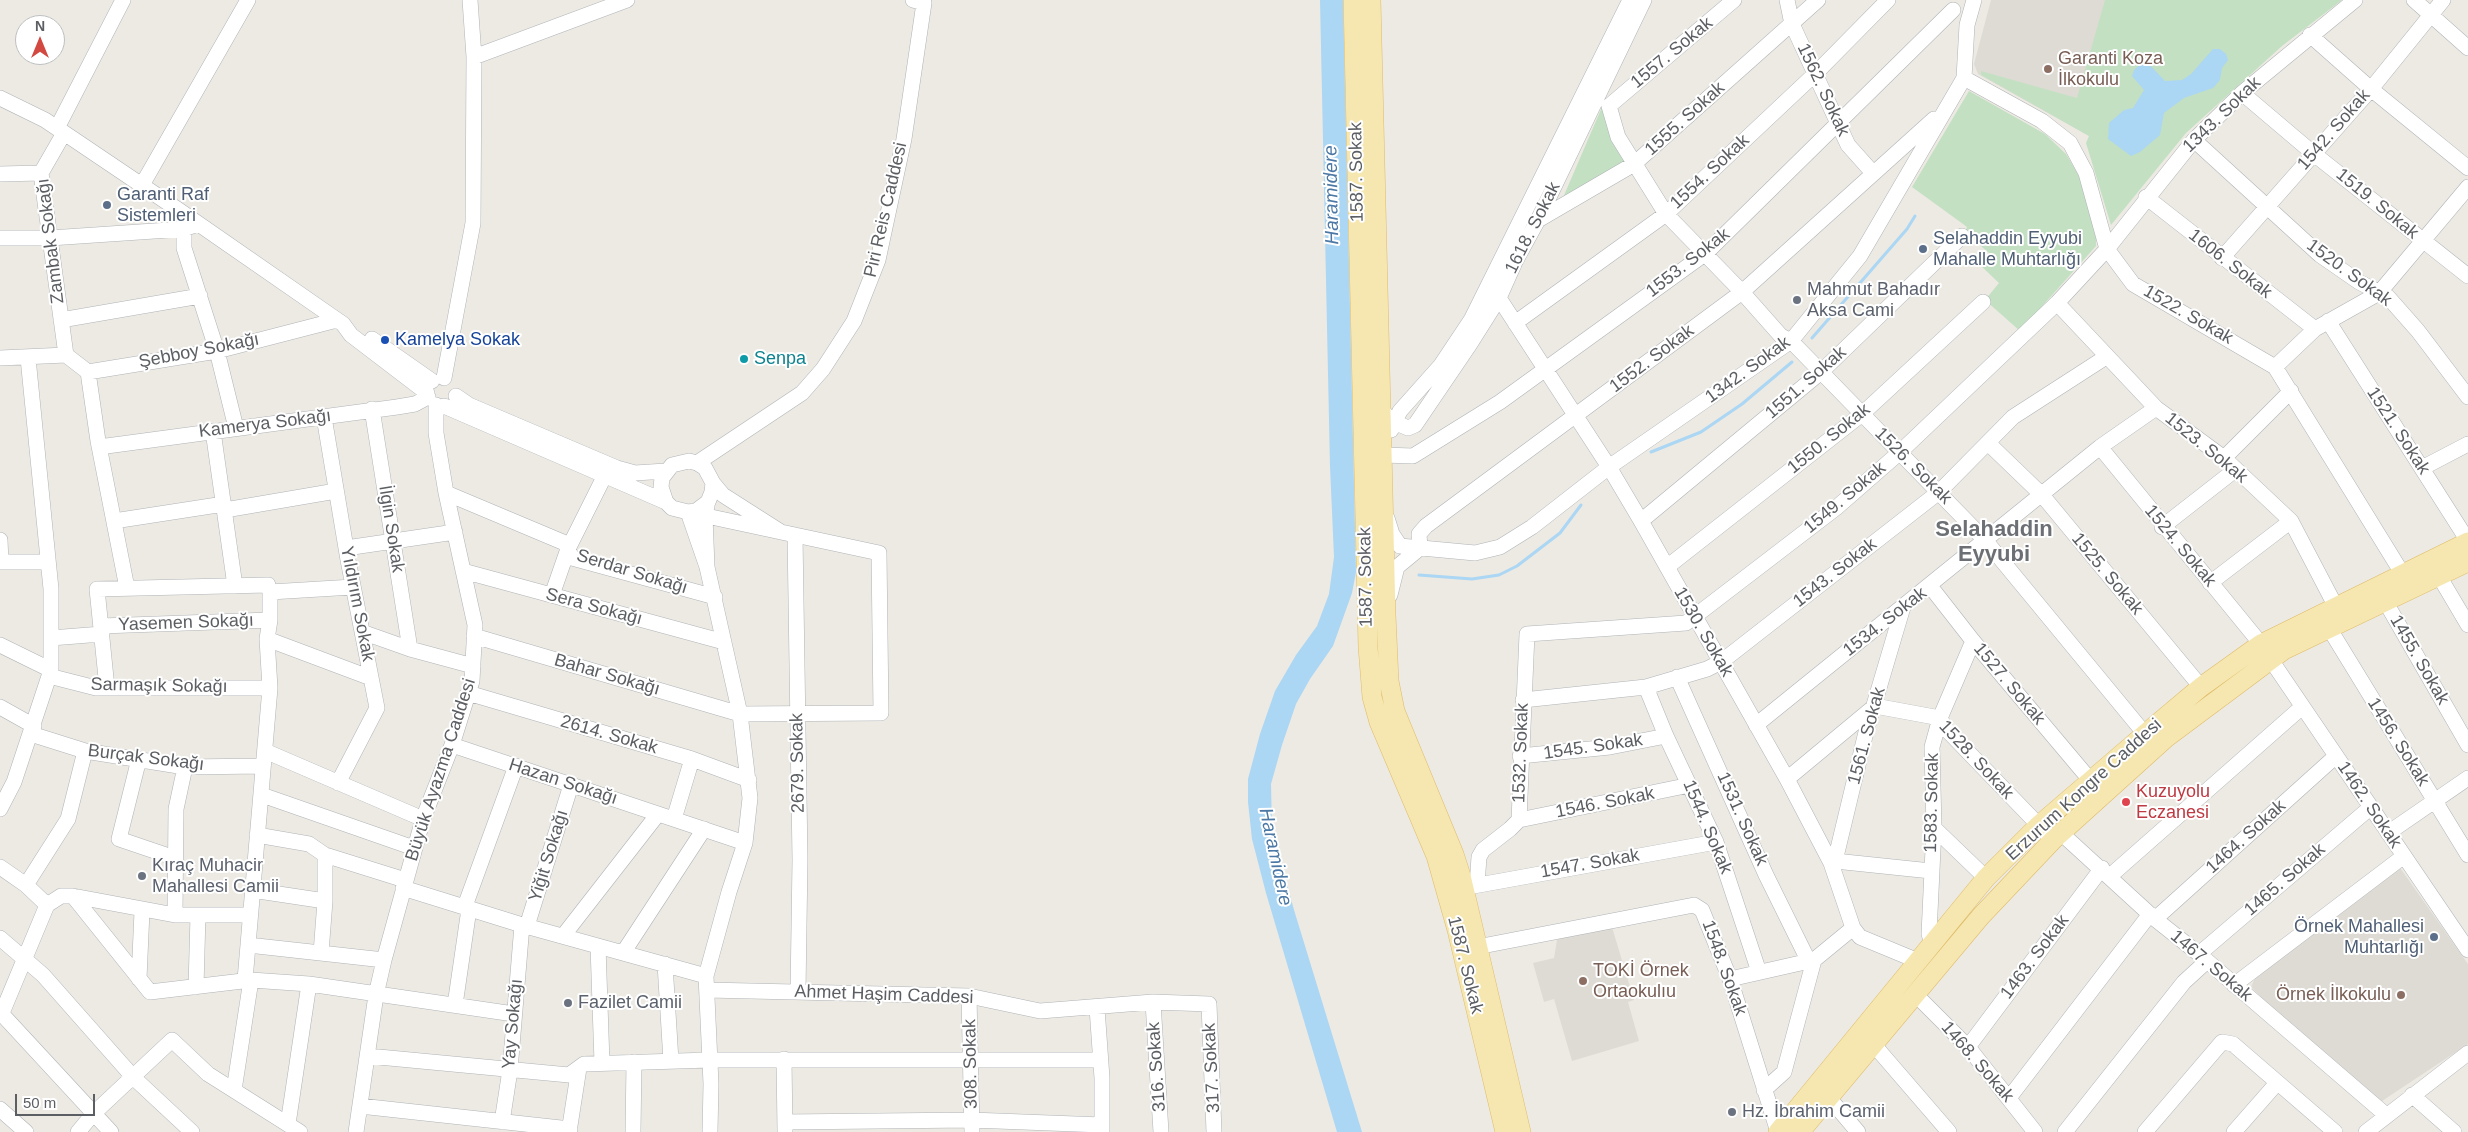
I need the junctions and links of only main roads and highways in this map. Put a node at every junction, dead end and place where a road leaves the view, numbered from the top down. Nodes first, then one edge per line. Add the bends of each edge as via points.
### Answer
1 (1353, 0) edge
2 (1371, 0) edge
3 (2468, 542) edge
4 (2468, 562) edge
5 (2266, 652) junction
6 (1504, 1132) edge
7 (1521, 1132) edge
8 (1778, 1132) edge
9 (1800, 1132) edge

1 - 6 main road, 1587. Sokak via 1368,647 1372,697 1379,722 1436,856 1457,930
2 - 7 main road, 1587. Sokak via 1388,417 1383,455 1389,681 1395,712 1470,886 1477,947
3 - 5 main road, Erzurum Kongre Caddesi via 2336,607
4 - 5 main road, Erzurum Kongre Caddesi via 2284,650
5 - 8 main road, Erzurum Kongre Caddesi via 2202,687 2038,826 1986,878
5 - 9 main road, Erzurum Kongre Caddesi via 2057,837 1981,916

